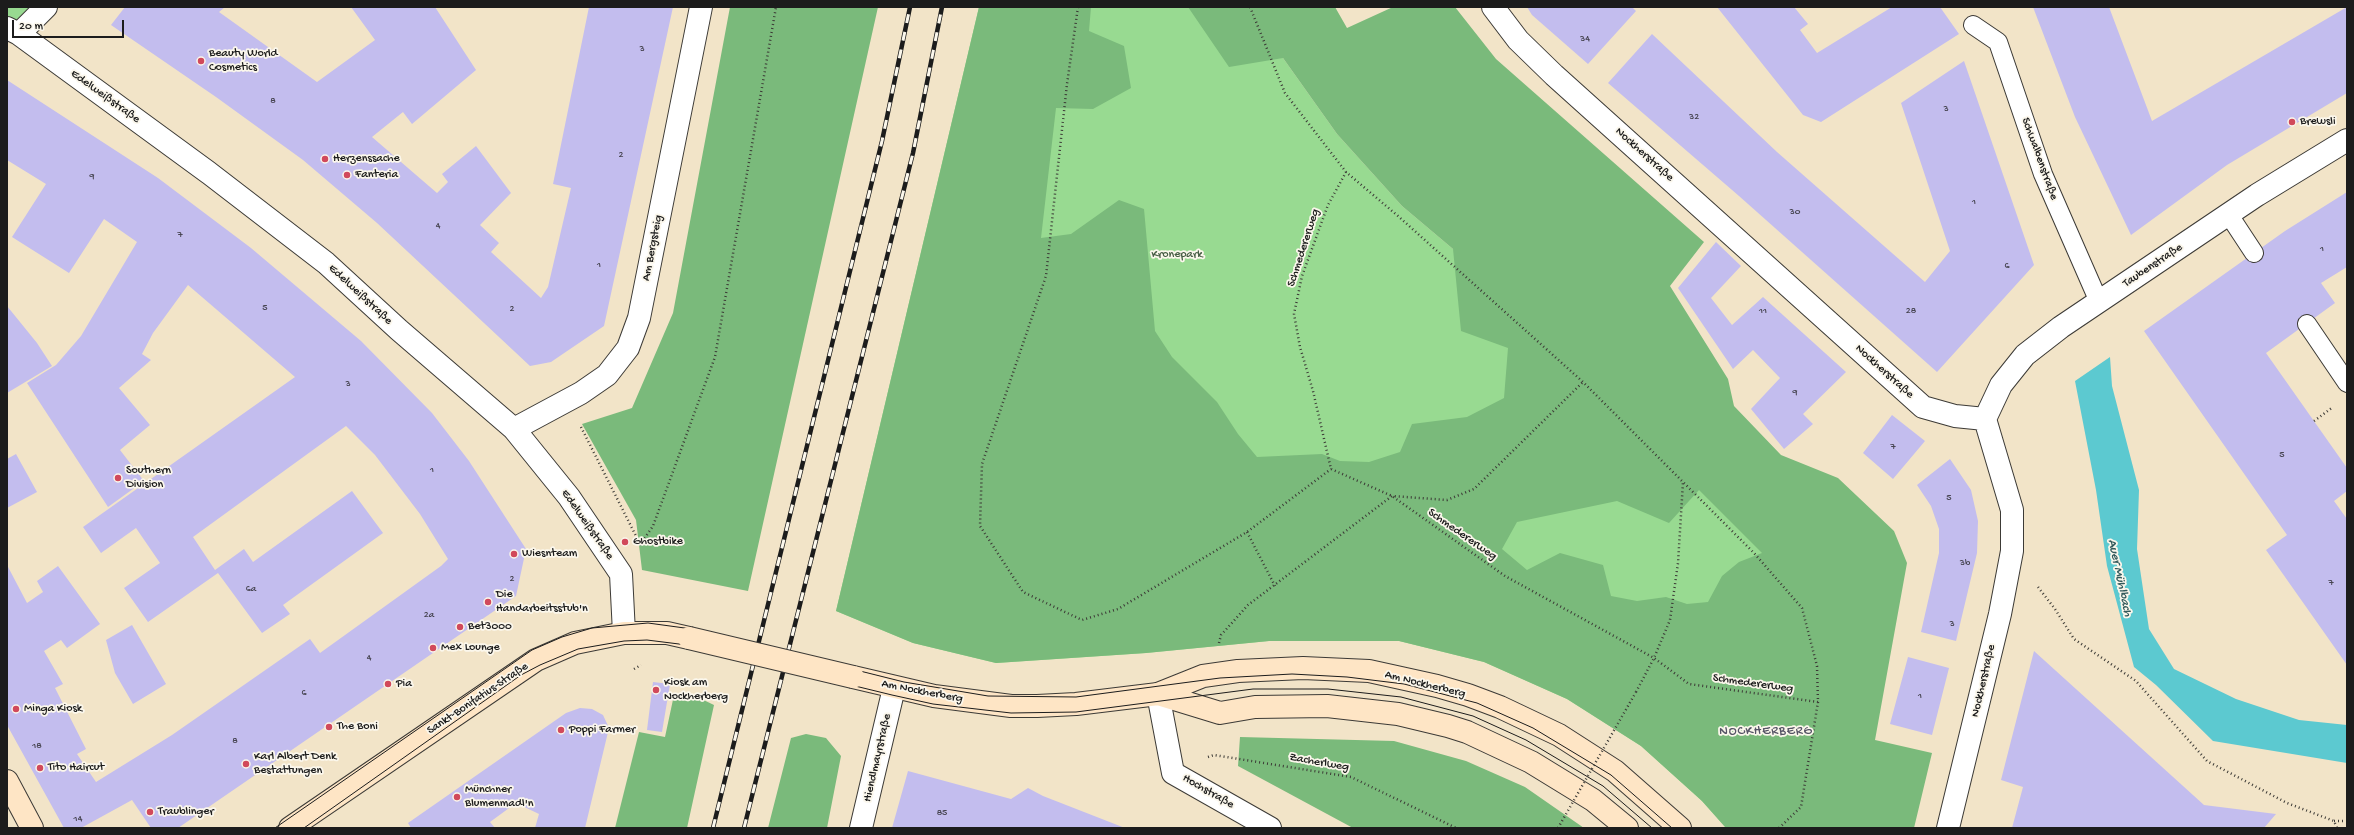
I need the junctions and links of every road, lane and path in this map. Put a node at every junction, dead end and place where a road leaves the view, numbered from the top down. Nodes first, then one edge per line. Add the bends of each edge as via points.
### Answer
1 (46, 7) edge
2 (701, 7) edge
3 (776, 7) edge
4 (1078, 7) edge
5 (1250, 7) edge
6 (1493, 7) edge
7 (1973, 25) dead end
8 (13, 31) edge
9 (2347, 140) edge
10 (1346, 172) junction
11 (2229, 214) junction
12 (2254, 253) dead end
13 (2099, 302) junction
14 (2307, 324) dead end
15 (1583, 382) junction
16 (2347, 383) edge
17 (567, 401) junction
18 (2336, 405) dead end
19 (1985, 419) junction
20 (2314, 421) dead end
21 (514, 429) junction
22 (1331, 469) junction
23 (1683, 481) junction
24 (1392, 496) junction
25 (1247, 532) junction
26 (641, 544) junction
27 (620, 574) junction
28 (2036, 585) dead end
29 (1275, 586) junction
30 (624, 633) junction
31 (1221, 635) dead end
32 (689, 638) joint
33 (1654, 658) junction
34 (894, 688) junction
35 (1158, 694) junction
36 (1818, 702) junction
37 (1173, 773) junction
38 (7, 781) edge
39 (2334, 821) junction
40 (2347, 821) edge
41 (32, 828) edge
42 (290, 828) edge
43 (861, 828) edge
44 (1270, 828) edge
45 (1456, 828) edge
46 (1558, 828) edge
47 (1627, 828) edge
48 (1680, 828) edge
49 (1778, 828) edge
50 (1948, 828) edge
51 (2337, 828) edge

1 - 8 street
2 - 17 street, Am Bergsteig via 639,318 628,348 607,375
3 - 26 path via 715,357 653,526
4 - 25 path via 1046,276 982,464 980,526 1023,592 1082,620 1118,608
5 - 10 path via 1285,93
6 - 19 street, Nockherstraße via 1518,40 1554,75 1923,407 1955,416
7 - 13 lane, Schwalbenstraße via 1998,42 2043,174
8 - 21 street, Edelweißstraße via 209,173 326,263
9 - 11 street, Taubenstraße
10 - 15 path
10 - 22 path, Schmedererweg via 1328,205 1302,276 1294,314
11 - 12 lane
11 - 13 street, Taubenstraße
13 - 19 street, Taubenstraße via 2025,355 2001,385
14 - 16 lane
15 - 23 path
15 - 24 path via 1474,489 1447,500
17 - 21 street, Am Bergsteig
17 - 26 path
18 - 20 path
19 - 50 street, Nockherstraße via 2012,510 2013,530 2008,575
21 - 27 street, Edelweißstraße via 569,497
22 - 24 path, Schmedererweg
22 - 25 path
23 - 33 path via 1678,563 1670,620
23 - 36 path via 1754,553 1802,608 1817,666
24 - 29 path
24 - 33 path, Schmedererweg via 1505,576
25 - 29 path
26 - 27 path
27 - 30 street, Edelweißstraße
28 - 39 path via 2074,639 2136,681 2207,761 2287,803
29 - 31 path via 1248,605
30 - 32 main road, Sankt-Bonifatius-Straße via 666,633
30 - 42 main road, Sankt-Bonifatius-Straße via 575,643 518,670
32 - 34 main road, Am Nockherberg, bridge
33 - 36 path, Schmedererweg via 1689,684
33 - 46 path, bridge
34 - 35 main road, Am Nockherberg via 1011,706 1076,704
34 - 43 street, Hiendlmayrstraße
35 - 37 street, Hochstraße
35 - 47 main road, Am Nockherberg via 1220,713 1255,707 1327,706 1398,714 1443,724 1467,732 1531,762 1593,800
35 - 48 main road, Am Nockherberg via 1203,676 1238,671 1303,668 1369,672 1437,686 1500,707 1559,735 1615,771
36 - 49 path via 1801,807
37 - 44 street, Hochstraße
37 - 45 path, Zacherlweg via 1214,755 1351,777
38 - 41 main road
39 - 40 path
39 - 51 path

